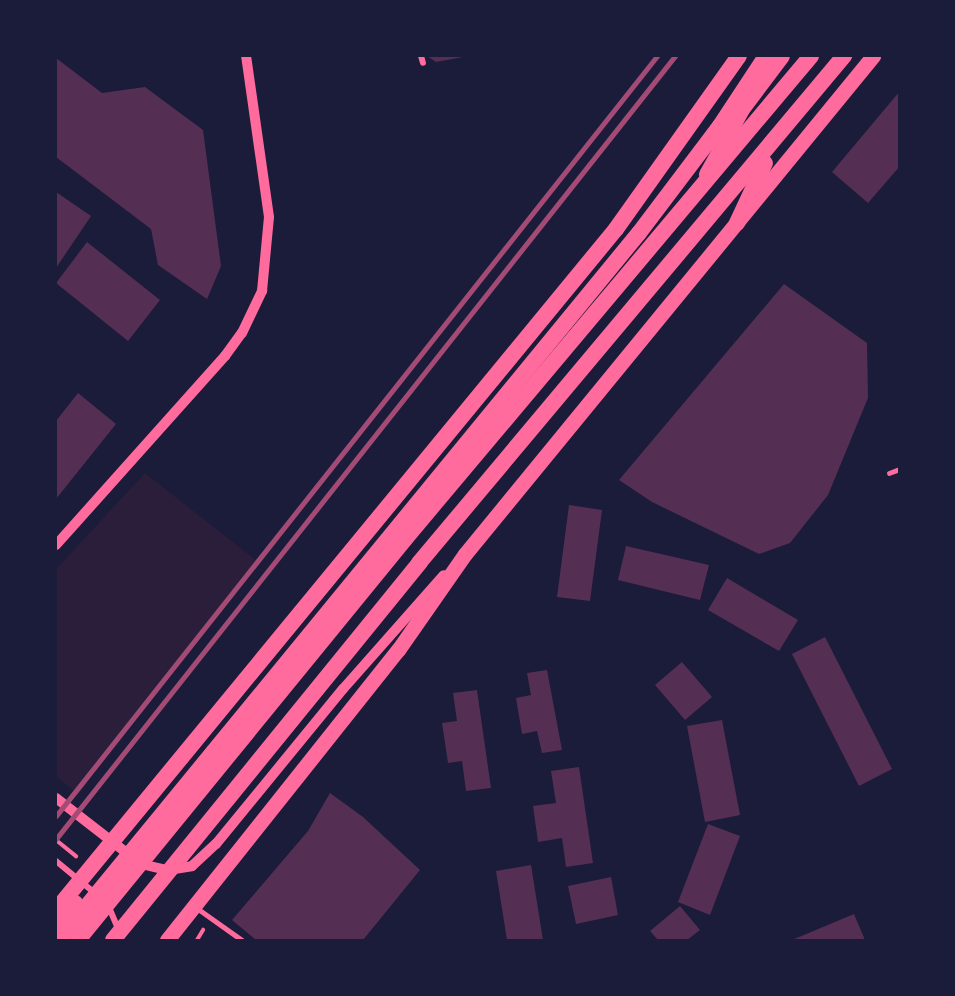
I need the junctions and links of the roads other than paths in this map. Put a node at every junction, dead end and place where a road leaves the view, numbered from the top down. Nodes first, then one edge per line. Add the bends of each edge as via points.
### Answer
1 (246, 56) edge
2 (739, 56) edge
3 (766, 56) edge
4 (782, 56) edge
5 (811, 56) edge
6 (844, 56) edge
7 (873, 56) edge
8 (742, 109) junction
9 (777, 137) junction
10 (694, 197) junction
11 (737, 223) junction
12 (575, 341) junction
13 (530, 350) junction
14 (900, 469) edge
15 (889, 473) dead end
16 (56, 545) edge
17 (465, 554) junction
18 (56, 798) edge
19 (56, 861) edge
20 (195, 906) junction
21 (56, 910) edge
22 (56, 926) edge
23 (59, 940) edge
24 (78, 940) edge
25 (113, 940) edge
26 (120, 940) edge
27 (167, 940) edge
28 (242, 940) edge

1 - 16 street via 269,217 262,291 242,333 225,356
2 - 21 highway via 616,229
3 - 23 highway via 720,126 639,233
4 - 8 main road
5 - 10 highway
6 - 9 highway
7 - 11 main road
8 - 10 main road
8 - 13 highway via 701,138
9 - 11 highway
9 - 25 highway via 419,563
10 - 12 highway
11 - 17 main road
12 - 13 highway
12 - 24 highway via 405,539
13 - 22 highway
14 - 15 lane
17 - 18 street via 343,689 216,844 192,866 168,870 141,864
17 - 20 main road via 398,650
19 - 26 street via 112,908
20 - 27 main road
20 - 28 lane

